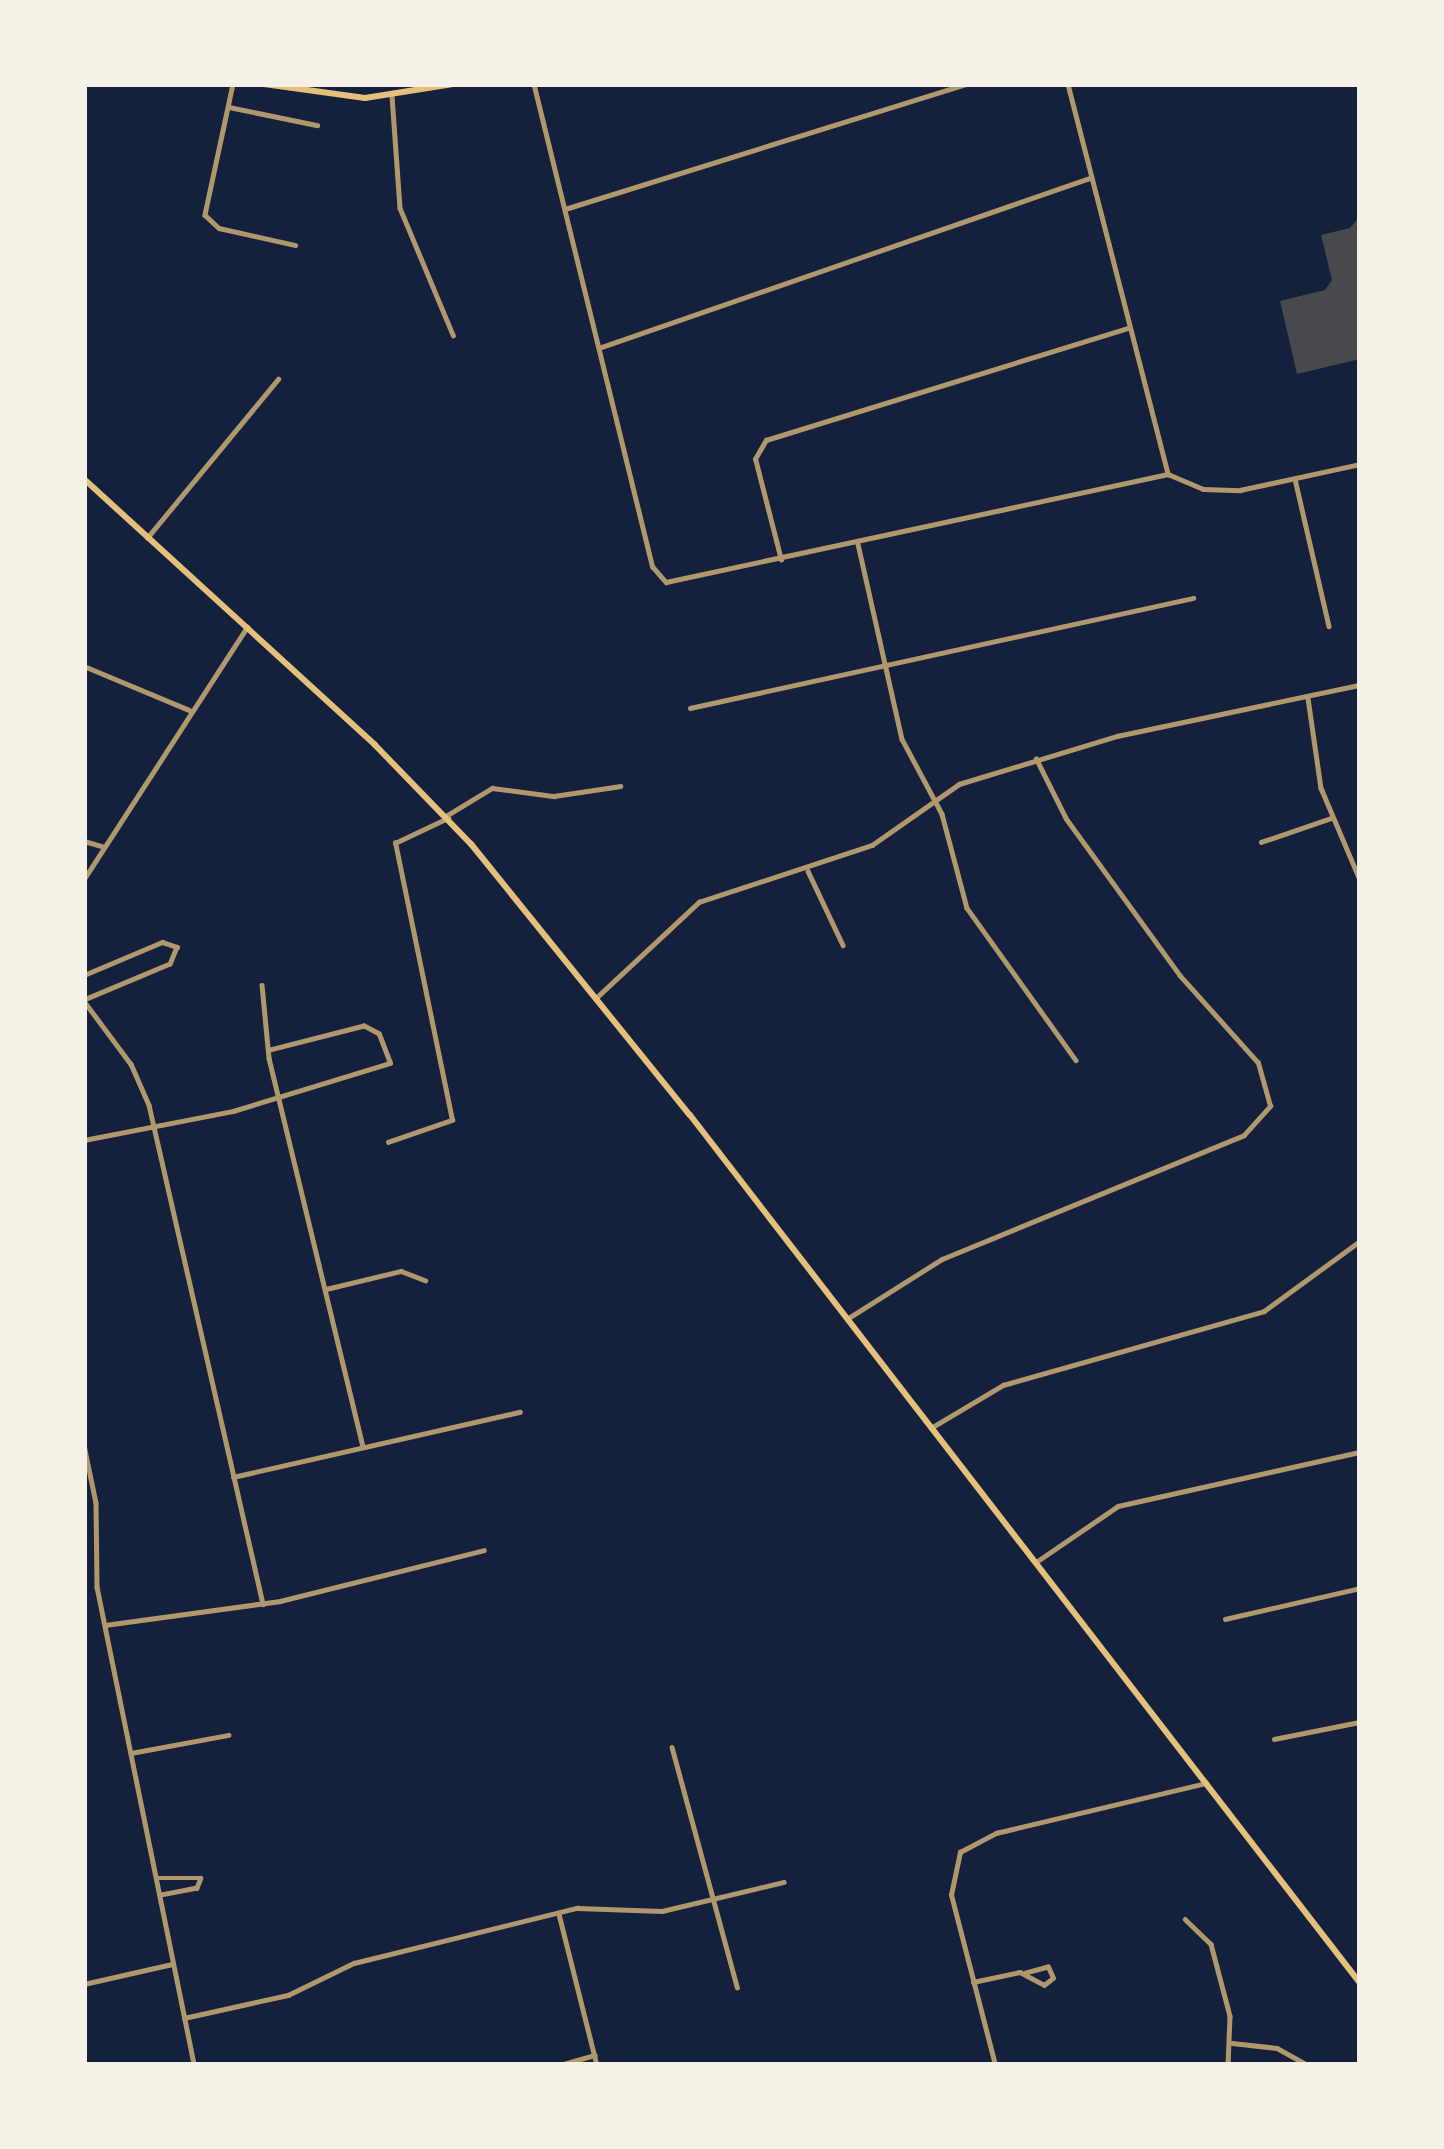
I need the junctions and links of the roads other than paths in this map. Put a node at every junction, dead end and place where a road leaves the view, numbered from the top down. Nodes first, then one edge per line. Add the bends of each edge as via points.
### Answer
1 (233, 84) edge
2 (264, 84) edge
3 (454, 84) edge
4 (535, 84) edge
5 (966, 84) edge
6 (1068, 84) edge
7 (392, 96) junction
8 (229, 107) junction
9 (316, 125) dead end
10 (1090, 178) junction
11 (566, 209) junction
12 (295, 245) dead end
13 (1127, 328) junction
14 (453, 335) dead end
15 (599, 348) junction
16 (278, 379) dead end
17 (1360, 464) edge
18 (1168, 474) junction
19 (1295, 478) junction
20 (84, 479) edge
21 (147, 538) junction
22 (858, 542) junction
23 (781, 560) junction
24 (1193, 598) dead end
25 (1329, 626) dead end
26 (248, 627) junction
27 (84, 666) edge
28 (885, 666) junction
29 (1360, 686) edge
30 (1309, 698) junction
31 (690, 708) dead end
32 (191, 711) junction
33 (1036, 759) junction
34 (620, 786) dead end
35 (934, 797) junction
36 (447, 817) junction
37 (1331, 818) junction
38 (84, 841) edge
39 (1261, 842) dead end
40 (104, 847) junction
41 (808, 871) junction
42 (84, 879) edge
43 (1360, 880) edge
44 (843, 945) dead end
45 (84, 975) edge
46 (262, 985) dead end
47 (596, 998) junction
48 (84, 1000) edge
49 (268, 1050) junction
50 (1076, 1060) dead end
51 (278, 1091) junction
52 (152, 1125) junction
53 (84, 1140) edge
54 (388, 1142) dead end
55 (1360, 1241) edge
56 (425, 1280) dead end
57 (326, 1289) junction
58 (847, 1319) junction
59 (520, 1412) dead end
60 (932, 1428) junction
61 (84, 1445) edge
62 (362, 1447) junction
63 (1360, 1452) edge
64 (232, 1478) junction
65 (484, 1550) dead end
66 (1036, 1562) junction
67 (1360, 1588) edge
68 (263, 1604) junction
69 (1225, 1619) dead end
70 (105, 1625) junction
71 (1360, 1722) edge
72 (228, 1735) dead end
73 (1274, 1739) dead end
74 (672, 1747) dead end
75 (131, 1753) junction
76 (1206, 1783) junction
77 (156, 1878) junction
78 (784, 1882) dead end
79 (160, 1895) junction
80 (714, 1899) junction
81 (559, 1913) junction
82 (1185, 1919) dead end
83 (172, 1964) junction
84 (1025, 1973) dead end
85 (973, 1982) junction
86 (1360, 1983) edge
87 (84, 1984) edge
88 (737, 1988) dead end
89 (184, 2018) junction
90 (1232, 2043) junction
91 (595, 2055) junction
92 (194, 2065) edge
93 (560, 2065) edge
94 (598, 2065) edge
95 (995, 2065) edge
96 (1228, 2065) edge
97 (1308, 2065) edge

1 - 8 street
2 - 7 main road
3 - 7 main road
4 - 11 street
5 - 11 street
6 - 10 street
7 - 14 street via 400,208
8 - 9 street
8 - 12 street via 207,219
10 - 13 street
10 - 15 street
11 - 15 street
13 - 18 street
13 - 23 street via 766,440 755,459
15 - 23 street via 658,577 676,583
16 - 21 street
17 - 19 street
18 - 19 street via 1219,491
18 - 22 street
19 - 25 street
20 - 21 main road
21 - 26 main road
22 - 23 street
22 - 28 street
24 - 28 street
26 - 32 street
26 - 36 main road
27 - 32 street
28 - 31 street
28 - 35 street via 902,739
29 - 30 street
30 - 33 street
30 - 37 street
32 - 40 street
33 - 35 street
33 - 58 street via 1066,819 1180,976 1258,1063 1270,1106 1244,1135 942,1259
34 - 36 street via 554,796 492,788
35 - 41 street via 872,845
35 - 50 street via 968,908
36 - 47 main road
36 - 54 street via 394,843 452,1120
37 - 39 street
37 - 43 street
38 - 40 street
40 - 42 street
41 - 44 street
41 - 47 street via 699,902
45 - 48 street via 162,942 179,953
46 - 49 street
47 - 58 main road
48 - 52 street via 137,1075
49 - 51 street
49 - 51 street via 364,1026 379,1034 389,1064
51 - 52 street via 233,1111
51 - 57 street
52 - 53 street
52 - 64 street
55 - 60 street via 1264,1311 1003,1385
56 - 57 street via 400,1271
57 - 62 street
58 - 60 main road
59 - 62 street
60 - 66 main road
61 - 70 street
62 - 64 street
63 - 66 street via 1118,1506
64 - 68 street
65 - 68 street
66 - 76 main road
67 - 69 street
68 - 70 street
70 - 75 street
71 - 73 street
72 - 75 street
74 - 80 street
75 - 77 street
76 - 85 street via 967,1846 951,1895
76 - 86 main road
77 - 79 street
77 - 79 street via 201,1878 194,1889
78 - 80 street
79 - 83 street
80 - 81 street via 662,1911 602,1905
80 - 88 street
81 - 89 street via 354,1963 288,1995
81 - 91 street
82 - 90 street via 1211,1944
83 - 87 street
83 - 89 street
84 - 85 street
85 - 95 street
89 - 92 street
90 - 96 street
90 - 97 street via 1277,2048
91 - 93 street
91 - 94 street

